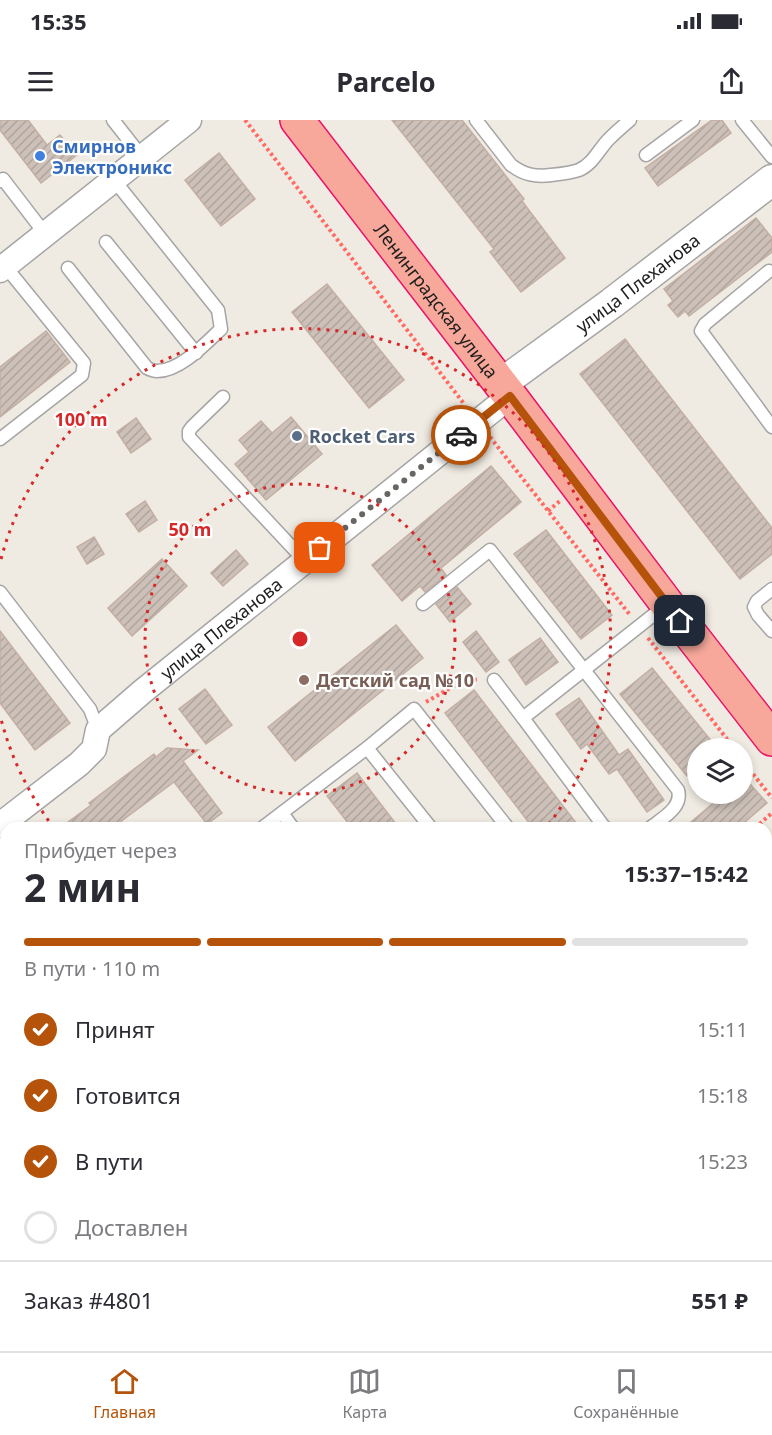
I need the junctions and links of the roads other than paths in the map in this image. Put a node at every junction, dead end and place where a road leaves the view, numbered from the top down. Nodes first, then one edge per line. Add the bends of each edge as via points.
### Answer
1 (113, 120) edge
2 (189, 120) edge
3 (297, 120) edge
4 (476, 120) edge
5 (630, 120) edge
6 (693, 120) edge
7 (742, 120) edge
8 (646, 155) dead end
9 (142, 157) junction
10 (772, 157) edge
11 (1, 179) edge
12 (114, 180) junction
13 (772, 180) edge
14 (46, 235) junction
15 (106, 242) dead end
16 (3, 268) edge
17 (68, 268) dead end
18 (769, 272) dead end
19 (196, 352) junction
20 (505, 390) junction
21 (223, 397) dead end
22 (772, 427) edge
23 (0, 439) edge
24 (304, 560) junction
25 (772, 589) edge
26 (0, 592) edge
27 (423, 604) dead end
28 (667, 604) junction
29 (772, 632) edge
30 (584, 670) junction
31 (494, 680) road end
32 (523, 718) junction
33 (98, 730) junction
34 (772, 739) edge
35 (367, 748) junction
36 (282, 813) junction
37 (4, 822) edge
38 (270, 822) edge
39 (289, 822) edge
40 (426, 822) edge
41 (503, 822) edge
42 (601, 822) edge
43 (658, 822) edge

1 - 9 lane
2 - 9 street
3 - 20 highway, Ленинградская улица
4 - 5 lane via 511,165 518,171 541,176 581,169
6 - 8 lane
7 - 10 lane
9 - 12 street
11 - 14 lane
12 - 14 street
12 - 19 lane via 218,310 221,328
13 - 20 street, улица Плеханова
14 - 16 street
15 - 19 lane
16 - 23 lane via 84,363 82,375
17 - 19 lane via 147,368 156,371 172,367
18 - 22 lane via 701,331
20 - 24 street, улица Плеханова via 478,421
20 - 28 highway, Ленинградская улица
21 - 24 lane via 192,427 189,437
24 - 33 street, улица Плеханова
25 - 29 lane via 754,608
26 - 33 lane via 90,709
27 - 30 lane via 489,550
28 - 30 lane
28 - 34 highway, Ленинградская улица
30 - 32 lane
30 - 43 lane via 678,790 678,804
31 - 32 lane
32 - 42 lane
33 - 37 street, улица Плеханова via 94,749
35 - 36 lane
35 - 40 lane
35 - 41 lane via 414,709
36 - 38 lane
36 - 39 lane

